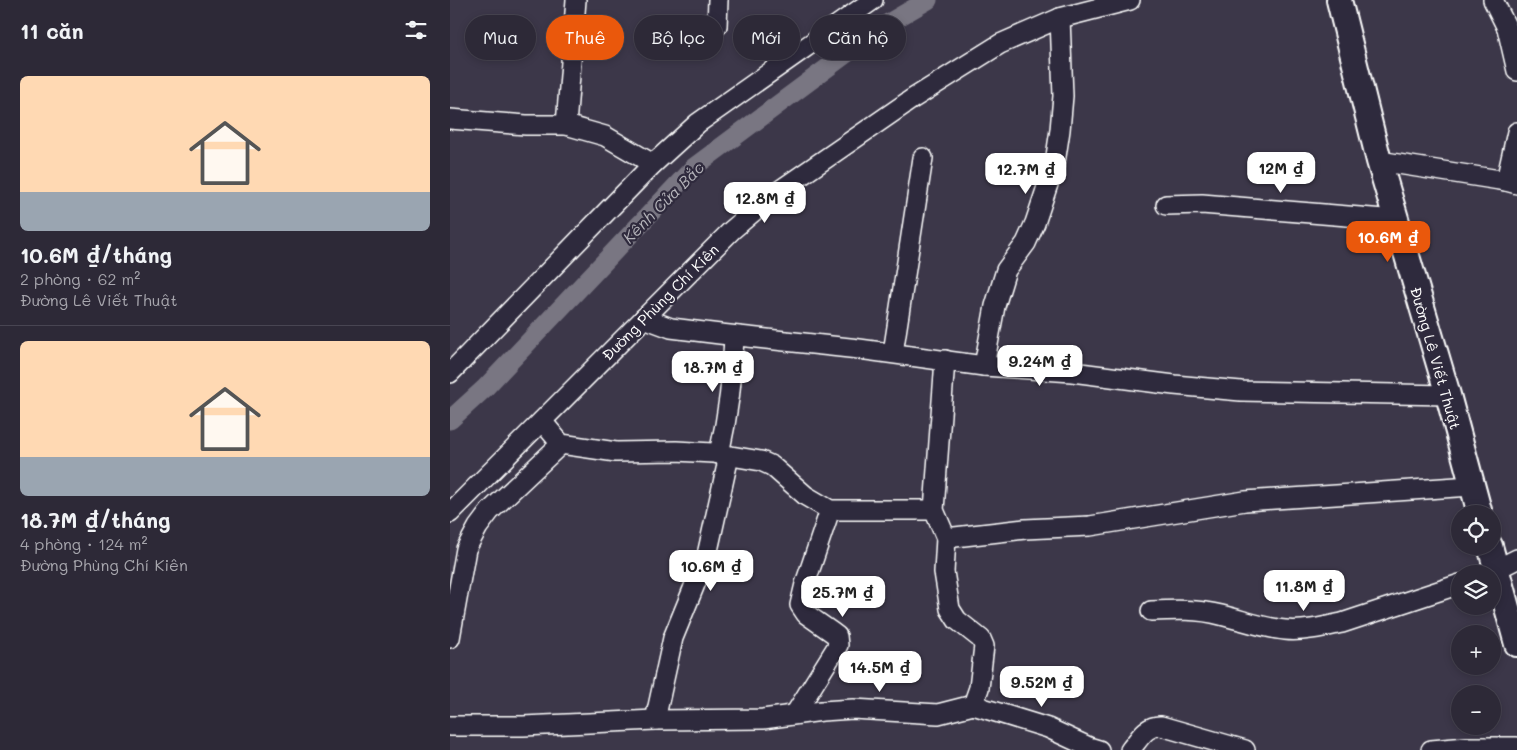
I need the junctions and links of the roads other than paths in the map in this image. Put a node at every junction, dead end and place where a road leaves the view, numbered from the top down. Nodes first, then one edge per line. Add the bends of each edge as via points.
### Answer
1 (576, 0) edge
2 (718, 0) edge
3 (873, 0) edge
4 (1130, 0) edge
5 (1339, 0) edge
6 (1493, 0) edge
7 (717, 15) edge
8 (1060, 18) junction
9 (1517, 71) edge
10 (450, 119) edge
11 (566, 124) junction
12 (1517, 132) edge
13 (923, 158) dead end
14 (1379, 161) junction
15 (652, 164) junction
16 (1511, 183) edge
17 (1166, 205) dead end
18 (1396, 220) junction
19 (644, 318) junction
20 (734, 336) junction
21 (893, 353) junction
22 (945, 360) junction
23 (984, 366) junction
24 (450, 373) edge
25 (1448, 395) junction
26 (542, 421) junction
27 (561, 444) junction
28 (724, 455) junction
29 (1472, 486) junction
30 (1477, 505) edge
31 (830, 510) junction
32 (934, 510) junction
33 (450, 513) edge
34 (946, 538) junction
35 (1501, 567) edge
36 (1451, 587) edge
37 (1151, 611) dead end
38 (450, 638) edge
39 (1517, 644) edge
40 (973, 705) junction
41 (795, 714) junction
42 (655, 720) junction
43 (450, 726) edge
44 (1517, 747) edge
45 (1099, 750) edge
46 (1130, 750) edge
47 (1245, 750) edge
48 (1431, 750) edge

1 - 11 street
2 - 7 street
3 - 15 street via 698,123
4 - 8 street, Đường Phùng Chí Kiên
5 - 14 main road, Đường Lê Viết Thuật
6 - 9 street via 1507,28
8 - 19 street, Đường Phùng Chí Kiên via 1000,44 912,99 773,194
8 - 23 street via 1063,96 1055,163 1026,243 1006,270 995,306
10 - 11 street via 526,125
11 - 15 street via 605,136
12 - 16 street
13 - 21 street
14 - 16 street
14 - 18 main road, Đường Lê Viết Thuật
15 - 24 street
17 - 18 street via 1202,204
18 - 25 main road, Đường Lê Viết Thuật
19 - 20 street via 671,328
19 - 26 street, Đường Phùng Chí Kiên
20 - 21 street
20 - 28 street
21 - 22 street
22 - 23 street
22 - 32 street
23 - 25 street via 1072,372 1241,391
25 - 29 main road, Đường Lê Viết Thuật
26 - 27 street
26 - 33 street, Đường Phùng Chí Kiên
27 - 28 street via 616,452
27 - 38 street via 490,511 478,527 466,549
28 - 31 street via 768,463 806,496
28 - 42 street via 707,555 673,638
29 - 30 main road, Đường Lê Viết Thuật
29 - 34 street via 1245,500 1090,526
31 - 32 street
31 - 41 street via 800,605 806,614 833,632 838,645
32 - 34 street
34 - 40 street via 944,572 950,609 957,620 981,639 984,646 979,688
35 - 39 main road
36 - 37 street via 1326,627 1271,629 1219,614
40 - 41 street via 938,714 853,709
40 - 45 street via 1048,728
41 - 42 street via 763,720
42 - 43 street
44 - 48 street
46 - 47 street via 1154,725

